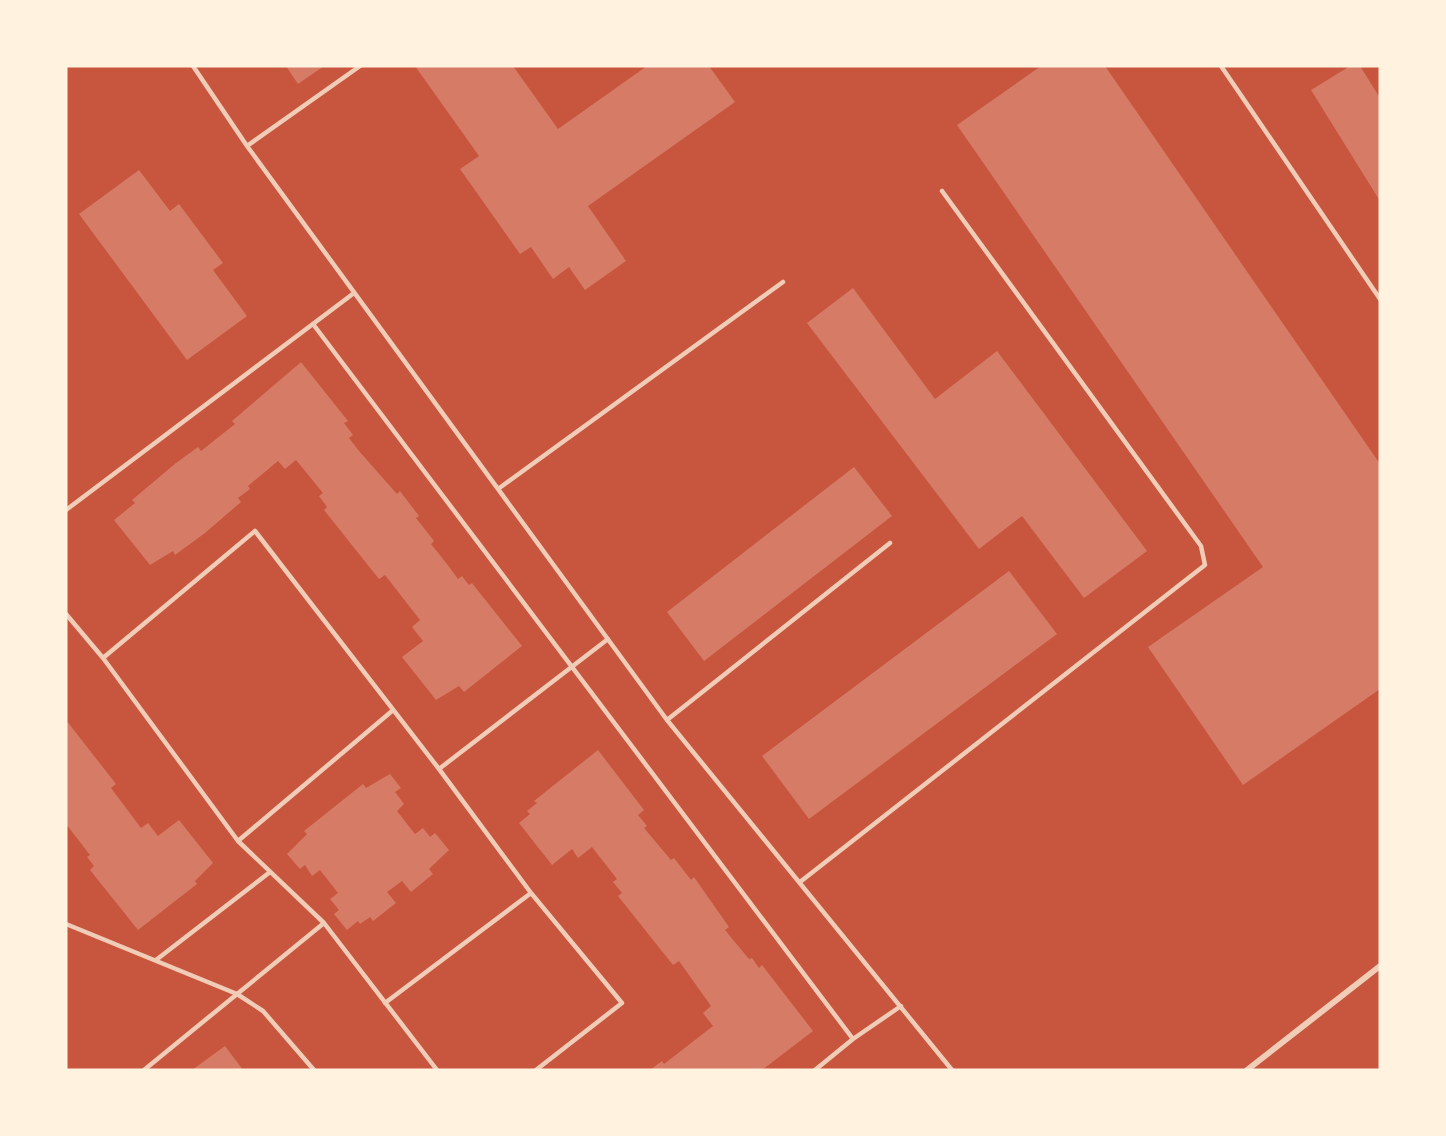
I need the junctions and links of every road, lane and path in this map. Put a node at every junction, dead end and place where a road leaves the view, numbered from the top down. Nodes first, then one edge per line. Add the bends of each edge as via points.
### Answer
1 (193, 66) edge
2 (360, 66) edge
3 (1221, 66) edge
4 (247, 146) junction
5 (942, 191) dead end
6 (783, 282) dead end
7 (354, 293) junction
8 (1380, 299) edge
9 (313, 324) junction
10 (498, 489) junction
11 (66, 510) edge
12 (890, 543) dead end
13 (66, 614) edge
14 (608, 639) junction
15 (103, 658) junction
16 (571, 668) junction
17 (392, 711) junction
18 (667, 720) junction
19 (439, 769) junction
20 (238, 841) junction
21 (270, 872) junction
22 (800, 882) junction
23 (531, 893) junction
24 (66, 924) edge
25 (324, 924) junction
26 (156, 961) junction
27 (1380, 966) edge
28 (237, 994) junction
29 (385, 1003) junction
30 (901, 1006) junction
31 (854, 1039) junction
32 (144, 1070) edge
33 (314, 1070) edge
34 (437, 1070) edge
35 (536, 1070) edge
36 (815, 1070) edge
37 (952, 1070) edge
38 (1247, 1070) edge

1 - 4 lane
2 - 4 lane
3 - 8 lane
4 - 7 lane
5 - 22 lane via 1201,546 1205,565
6 - 10 lane
7 - 9 lane
7 - 10 lane
9 - 11 lane
9 - 16 lane
10 - 14 lane
12 - 18 lane
13 - 15 lane
14 - 16 lane
14 - 18 lane
15 - 17 lane via 255,531
15 - 20 lane
16 - 19 lane
16 - 31 lane
17 - 19 lane
17 - 20 lane
18 - 22 lane
19 - 23 lane
20 - 21 lane
21 - 25 lane
21 - 26 lane
22 - 30 lane
23 - 29 lane
23 - 35 lane via 622,1003
24 - 26 lane
25 - 28 lane
25 - 29 lane
26 - 28 lane
27 - 38 street
28 - 32 lane
28 - 33 lane via 263,1011
29 - 34 lane
30 - 31 lane
30 - 37 lane
31 - 36 lane

